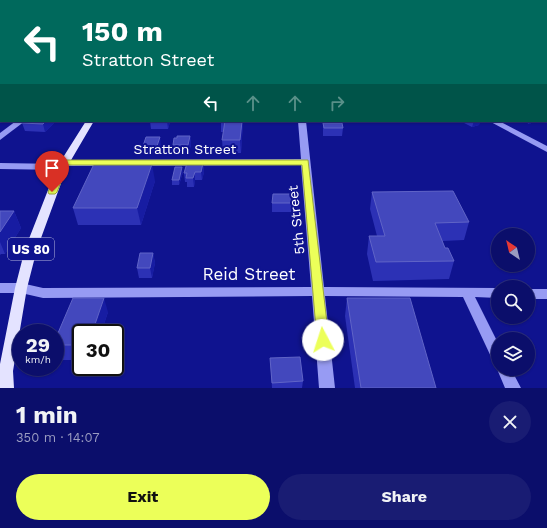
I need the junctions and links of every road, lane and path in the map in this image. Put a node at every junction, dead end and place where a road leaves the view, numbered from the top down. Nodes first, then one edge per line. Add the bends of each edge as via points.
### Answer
1 (20, 122) edge
2 (89, 122) edge
3 (302, 122) edge
4 (495, 122) edge
5 (0, 137) edge
6 (547, 149) edge
7 (306, 162) junction
8 (64, 165) junction
9 (0, 166) edge
10 (0, 288) edge
11 (21, 288) junction
12 (318, 291) junction
13 (467, 293) junction
14 (491, 293) edge
15 (535, 294) edge
16 (547, 294) edge
17 (491, 343) edge
18 (507, 376) edge
19 (3, 377) edge
20 (6, 388) edge
21 (327, 388) edge
22 (513, 388) edge

1 - 5 street
2 - 8 main road, US 80
3 - 7 street, 5th Street
4 - 6 street
7 - 8 street, Stratton Street
7 - 12 street, 5th Street
8 - 9 street, Stratton Street
8 - 11 main road, US 80 via 40,221
10 - 11 street, Reid Street
11 - 12 street, Reid Street via 43,293
11 - 19 main road, US 80
12 - 13 street, Reid Street
12 - 21 street, 5th Street
13 - 14 street, Reid Street
13 - 17 street
15 - 16 street
18 - 22 street
19 - 20 main road, US 80

